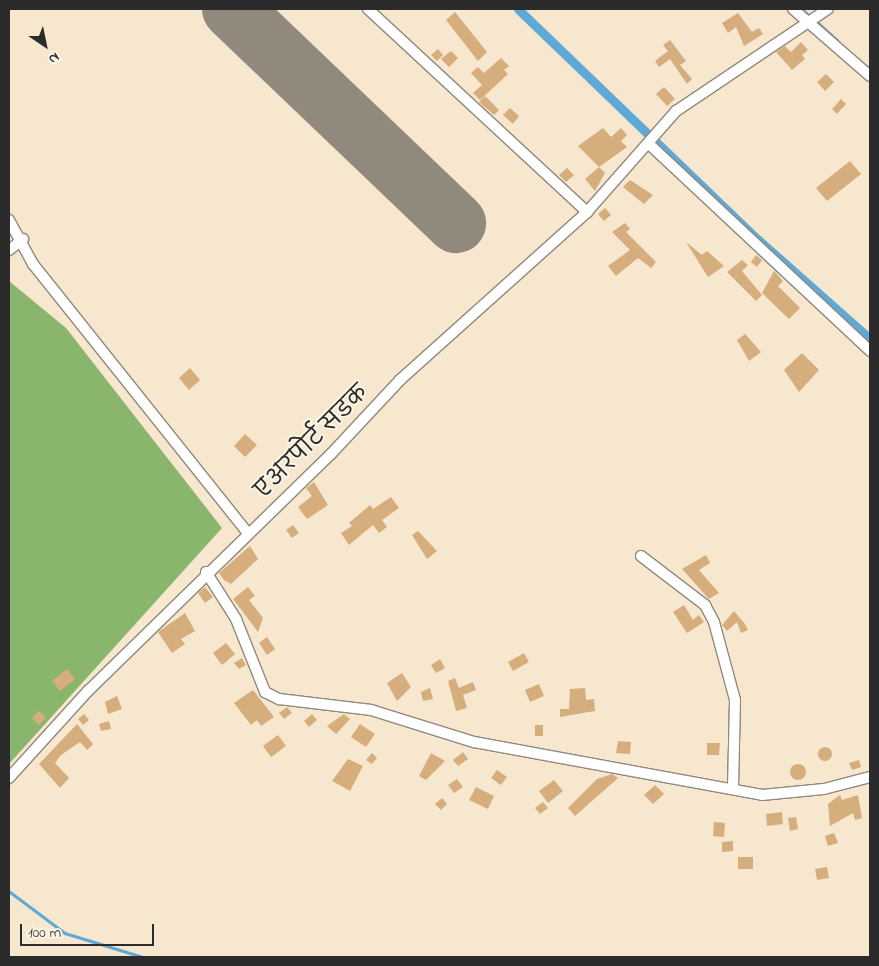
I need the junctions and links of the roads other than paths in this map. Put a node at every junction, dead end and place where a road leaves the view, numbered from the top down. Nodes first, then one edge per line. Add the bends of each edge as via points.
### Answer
1 (368, 9) edge
2 (793, 9) edge
3 (828, 9) edge
4 (813, 20) junction
5 (870, 76) edge
6 (653, 140) junction
7 (587, 212) junction
8 (9, 220) edge
9 (23, 239) junction
10 (9, 250) edge
11 (870, 351) edge
12 (248, 533) junction
13 (641, 556) dead end
14 (206, 572) junction
15 (870, 777) edge
16 (9, 778) edge
17 (733, 788) junction

1 - 7 street
2 - 4 street
3 - 4 street, एअरपोर्ट सडक
4 - 5 street
4 - 6 street, एअरपोर्ट सडक via 794,29 676,111
6 - 7 street, एअरपोर्ट सडक
6 - 11 street
7 - 12 street, एअरपोर्ट सडक via 400,380
8 - 9 street
9 - 10 street
9 - 12 street via 33,264
12 - 14 street, एअरपोर्ट सडक
13 - 17 street via 705,605 714,622 735,700
14 - 16 street, एअरपोर्ट सडक
14 - 17 street via 236,619 265,692 279,699 371,710 474,742
15 - 17 street via 785,794 762,795

